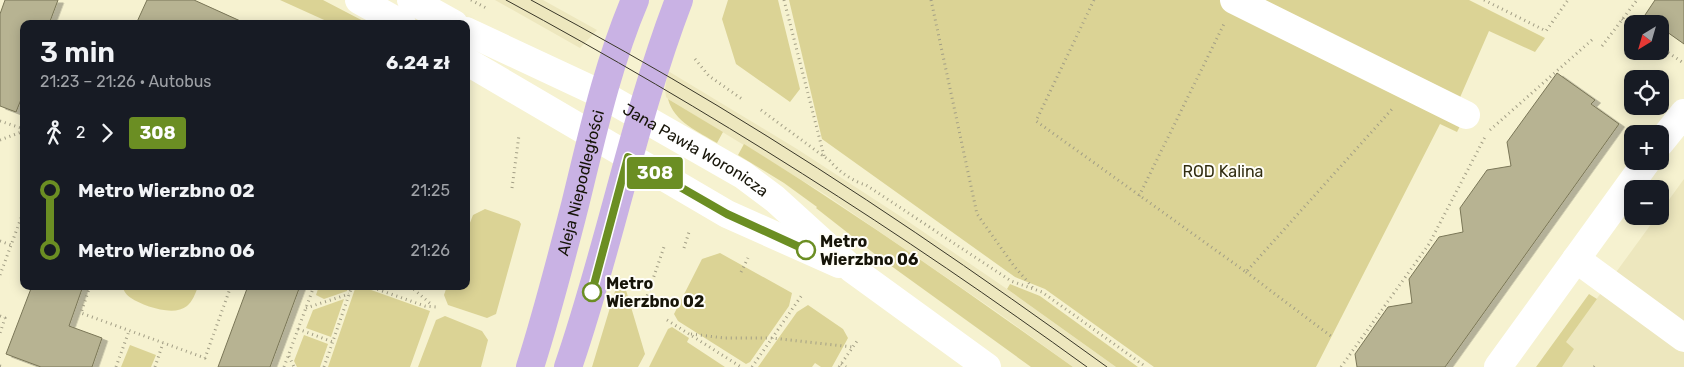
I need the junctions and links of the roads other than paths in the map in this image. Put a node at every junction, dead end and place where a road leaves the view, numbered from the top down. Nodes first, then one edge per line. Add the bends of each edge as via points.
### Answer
1 (359, 0) edge
2 (411, 0) edge
3 (635, 0) edge
4 (679, 0) edge
5 (1235, 0) edge
6 (395, 20) edge
7 (447, 20) edge
8 (470, 33) edge
9 (470, 63) edge
10 (603, 95) junction
11 (1684, 113) edge
12 (640, 115) junction
13 (1466, 115) dead end
14 (1669, 132) edge
15 (592, 135) junction
16 (628, 157) junction
17 (1640, 170) edge
18 (1576, 259) junction
19 (852, 269) junction
20 (1684, 338) edge
21 (530, 367) edge
22 (568, 367) edge
23 (987, 367) edge
24 (1498, 367) edge

1 - 6 street
2 - 7 street
3 - 10 main road, Aleja Niepodległości
4 - 12 main road
5 - 13 street
8 - 10 street, Jana Pawła Woronicza
9 - 15 street, Jana Pawła Woronicza
10 - 12 street, Jana Pawła Woronicza
10 - 15 main road, Aleja Niepodległości
11 - 14 street
12 - 16 main road
12 - 19 street, Jana Pawła Woronicza via 743,175 775,199
15 - 16 street, Jana Pawła Woronicza
15 - 21 main road, Aleja Niepodległości
16 - 19 street, Jana Pawła Woronicza via 727,214
16 - 22 main road
17 - 18 street
18 - 20 street
18 - 24 street
19 - 23 street, Jana Pawła Woronicza

